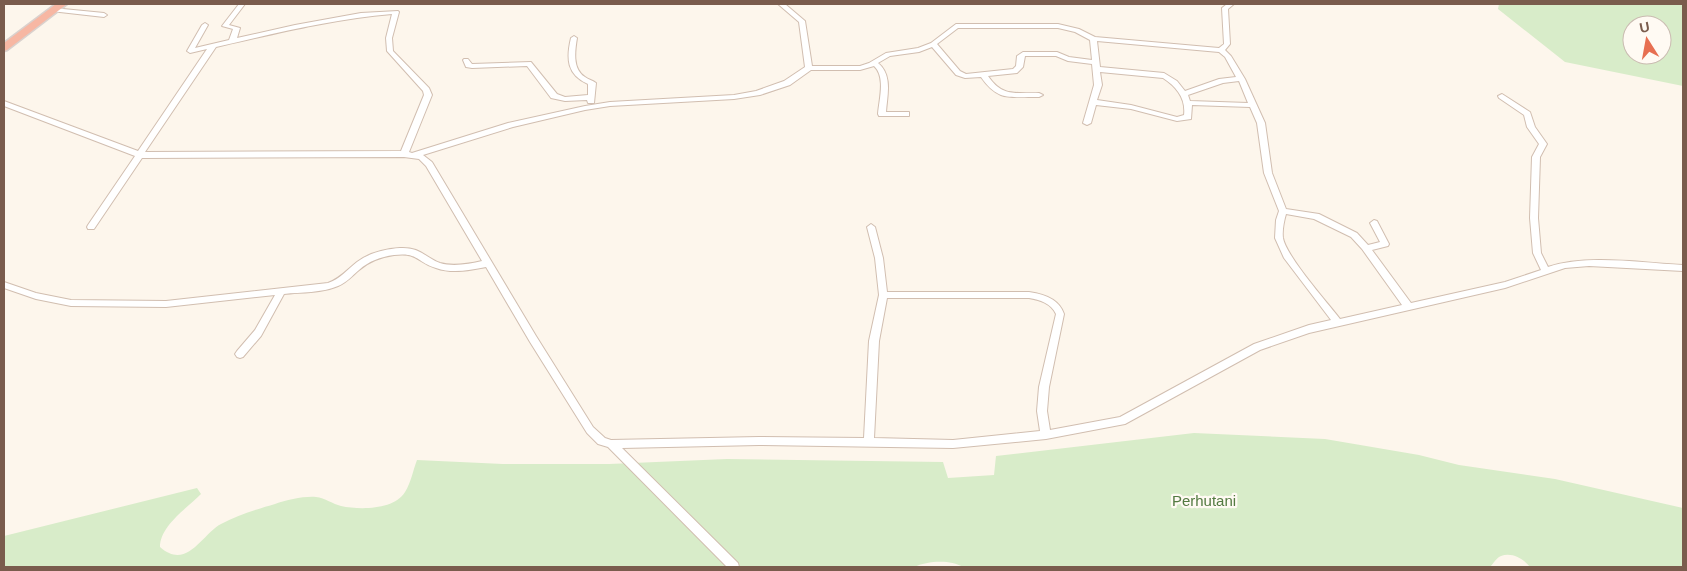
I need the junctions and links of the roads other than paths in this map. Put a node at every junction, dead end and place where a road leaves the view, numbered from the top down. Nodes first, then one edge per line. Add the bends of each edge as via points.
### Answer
1 (62, 4) edge
2 (242, 4) edge
3 (781, 4) edge
4 (1231, 4) edge
5 (53, 10) junction
6 (104, 15) dead end
7 (205, 25) dead end
8 (574, 38) dead end
9 (1093, 39) junction
10 (232, 42) junction
11 (933, 44) junction
12 (213, 46) junction
13 (4, 48) edge
14 (1221, 50) junction
15 (466, 60) dead end
16 (873, 64) junction
17 (1095, 65) junction
18 (810, 68) junction
19 (984, 75) junction
20 (1241, 80) junction
21 (1184, 94) junction
22 (1039, 95) dead end
23 (591, 96) junction
24 (1502, 96) dead end
25 (1092, 102) junction
26 (4, 103) edge
27 (1188, 104) junction
28 (1252, 105) junction
29 (590, 106) junction
30 (906, 114) dead end
31 (1087, 123) dead end
32 (404, 154) junction
33 (140, 155) junction
34 (414, 155) junction
35 (1283, 211) junction
36 (1374, 223) dead end
37 (91, 227) dead end
38 (871, 227) dead end
39 (1367, 251) junction
40 (489, 263) junction
41 (1683, 268) edge
42 (1546, 270) junction
43 (4, 285) edge
44 (281, 292) junction
45 (883, 295) junction
46 (1409, 307) junction
47 (1338, 323) junction
48 (240, 354) dead end
49 (1046, 435) junction
50 (869, 442) junction
51 (611, 444) junction
52 (734, 567) edge

1 - 5 highway
2 - 10 street via 226,26 237,28
3 - 18 street via 804,24
4 - 14 street via 1225,8 1227,44
5 - 6 street
5 - 13 highway
7 - 12 street via 190,50
8 - 23 street via 571,59 579,76 592,83
9 - 11 street via 1077,30 1058,26 960,26 953,27
9 - 14 street
9 - 17 street
10 - 12 street
10 - 32 street via 343,18 396,12 389,38 390,51 428,95
11 - 16 street via 919,50 888,54
11 - 19 street via 962,75
12 - 33 street
14 - 20 street
15 - 23 street via 472,66 529,64 554,96
16 - 18 street via 858,68
16 - 30 street via 883,74 882,114
17 - 19 street via 1057,54 1023,54 1018,70
17 - 21 street via 1161,75 1170,79
17 - 25 street via 1098,85
18 - 29 street via 787,84 746,95
19 - 22 street via 1001,94
20 - 21 street via 1222,82
20 - 28 street
21 - 27 street
23 - 29 street
24 - 42 street via 1527,114 1543,144 1536,157 1534,218 1537,253
25 - 27 street via 1131,107 1177,119 1188,117
25 - 31 street
26 - 33 street
27 - 28 street
28 - 35 street via 1261,123 1268,173
29 - 34 street via 485,132
32 - 33 street
32 - 34 street
33 - 37 street
34 - 40 street via 429,164
35 - 39 street via 1320,218 1354,235
35 - 47 street via 1279,228 1282,246
36 - 39 street via 1385,244
38 - 45 street
39 - 46 street
40 - 44 street via 448,268 434,264 419,253 393,252 365,260 336,284
40 - 51 street via 590,430
41 - 42 street via 1589,263
42 - 46 street via 1505,285
43 - 44 street via 46,298 80,303 166,304
44 - 48 street via 258,333
45 - 49 street via 1029,295 1055,305 1060,314 1042,401
45 - 50 street via 874,341
46 - 47 street
47 - 49 street via 1293,333 1257,348 1122,420
49 - 50 street via 968,443
50 - 51 street
51 - 52 street

